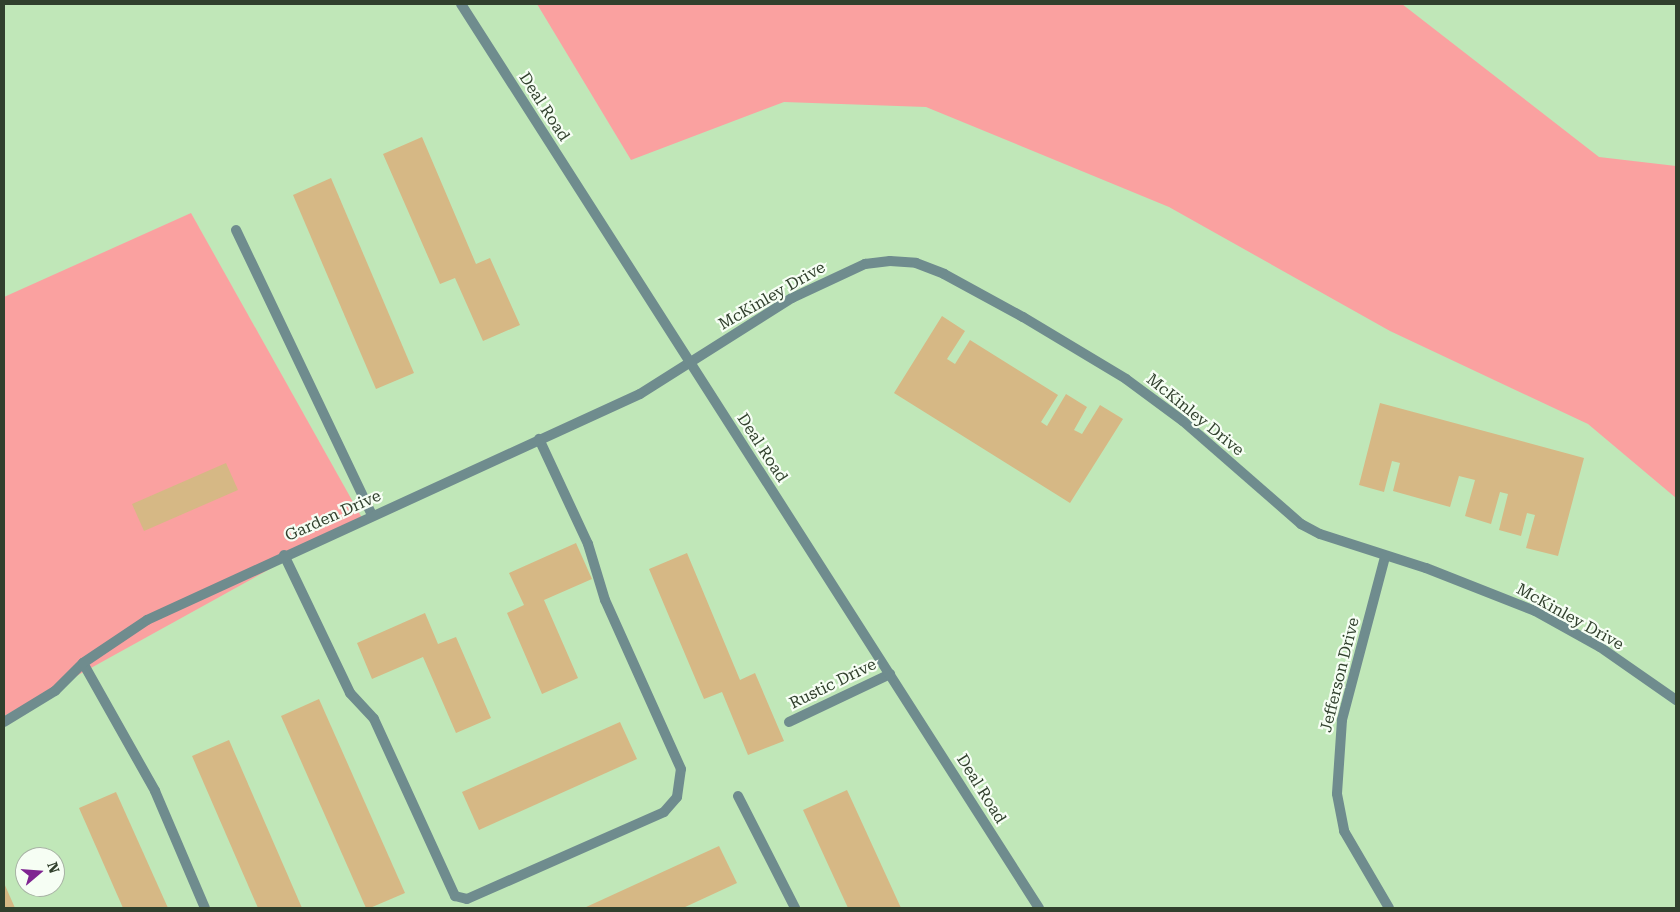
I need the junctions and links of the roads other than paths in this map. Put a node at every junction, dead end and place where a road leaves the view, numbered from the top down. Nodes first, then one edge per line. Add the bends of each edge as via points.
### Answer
1 (461, 4) edge
2 (236, 230) dead end
3 (690, 362) junction
4 (539, 439) junction
5 (372, 514) junction
6 (284, 555) junction
7 (1385, 557) junction
8 (83, 663) junction
9 (890, 674) junction
10 (1676, 700) edge
11 (4, 722) edge
12 (788, 722) dead end
13 (738, 796) dead end
14 (205, 908) edge
15 (794, 908) edge
16 (1039, 908) edge
17 (1389, 908) edge

1 - 3 street, Deal Road
2 - 5 street
3 - 4 street, Garden Drive via 640,394
3 - 7 street, McKinley Drive via 792,298 842,273 865,264 890,261 916,263 944,274 1023,316 1126,379 1183,421 1301,524
3 - 9 street, Deal Road
4 - 5 street, Garden Drive
4 - 6 street via 588,544 605,600 681,769 677,797 664,812 467,899 455,896 374,719 350,693
5 - 6 street, Garden Drive
6 - 8 street, Garden Drive via 147,620
7 - 10 street, McKinley Drive via 1453,578 1535,611 1600,648
7 - 17 street, Jefferson Drive via 1342,720 1337,794 1344,831
8 - 11 street, Garden Drive via 55,691
8 - 14 street via 155,791
9 - 12 street, Rustic Drive
9 - 16 street, Deal Road
13 - 15 street

